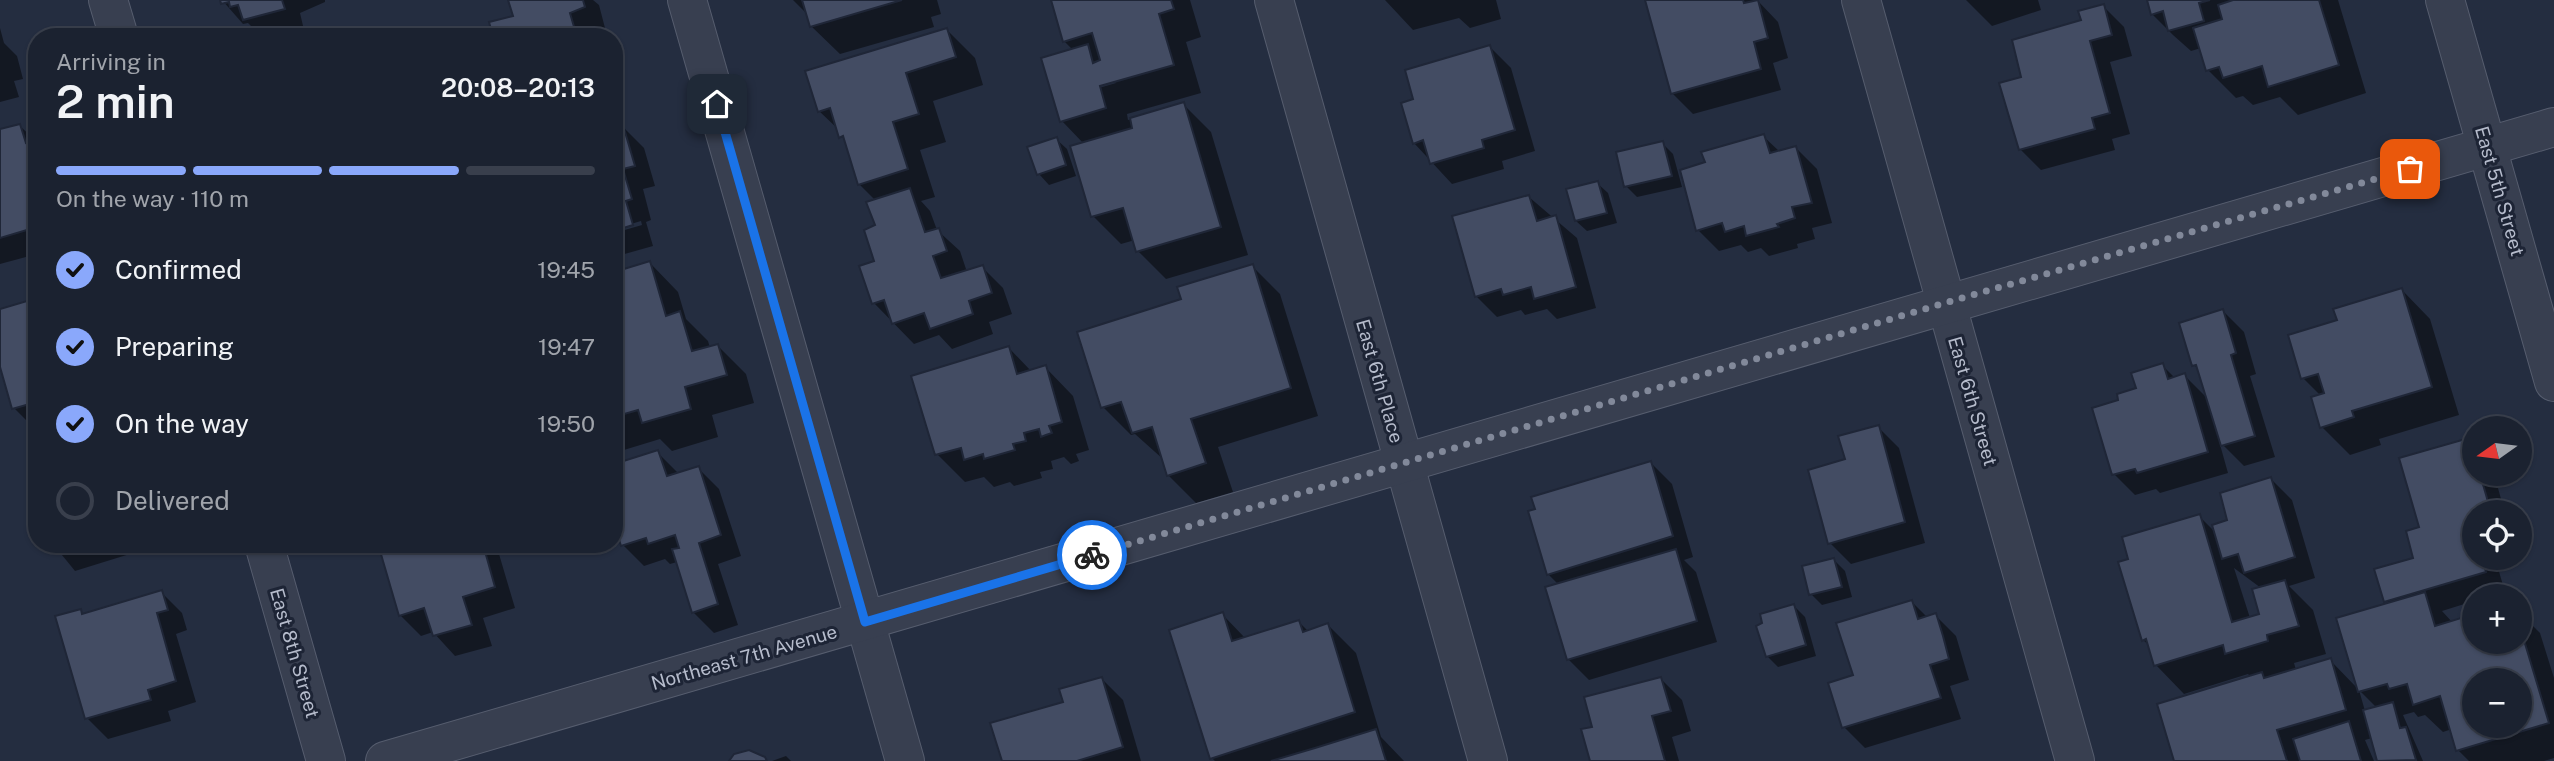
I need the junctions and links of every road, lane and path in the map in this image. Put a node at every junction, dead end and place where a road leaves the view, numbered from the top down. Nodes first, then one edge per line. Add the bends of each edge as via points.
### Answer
1 (108, 0) edge
2 (687, 0) edge
3 (1274, 0) edge
4 (1861, 0) edge
5 (2445, 0) edge
6 (116, 28) edge
7 (2554, 127) edge
8 (2487, 147) junction
9 (1945, 303) junction
10 (2554, 382) edge
11 (1403, 464) junction
12 (267, 553) edge
13 (865, 622) junction
14 (326, 761) edge
15 (385, 761) edge
16 (905, 761) edge
17 (1488, 761) edge
18 (2076, 761) edge

1 - 6 street
2 - 13 street
3 - 11 street, East 6th Place
4 - 9 street, East 6th Street
5 - 8 street, East 5th Street
7 - 8 street, Northeast 7th Avenue
8 - 9 street, Northeast 7th Avenue
8 - 10 street, East 5th Street
9 - 11 street, Northeast 7th Avenue
9 - 18 street, East 6th Street
11 - 13 street, Northeast 7th Avenue
11 - 17 street, East 6th Place
12 - 14 street, East 8th Street
13 - 15 street, Northeast 7th Avenue
13 - 16 street

